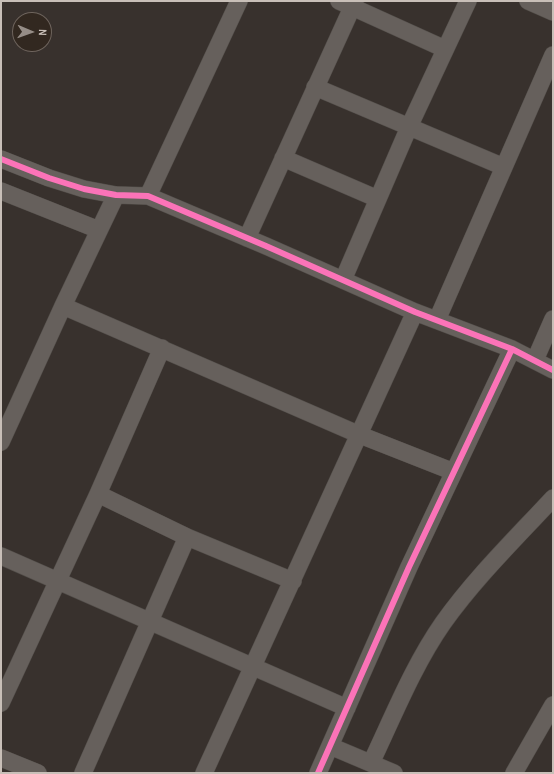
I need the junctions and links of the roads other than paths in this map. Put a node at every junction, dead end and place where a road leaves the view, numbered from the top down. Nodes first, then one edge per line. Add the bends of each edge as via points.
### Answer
1 (239, 1) edge
2 (468, 1) edge
3 (528, 1) edge
4 (349, 3) edge
5 (553, 12) edge
6 (445, 49) junction
7 (553, 55) edge
8 (316, 87) junction
9 (409, 127) junction
10 (284, 158) junction
11 (1, 159) edge
12 (504, 167) junction
13 (1, 191) edge
14 (116, 195) junction
15 (148, 196) junction
16 (378, 199) junction
17 (99, 230) junction
18 (247, 238) junction
19 (343, 280) junction
20 (63, 306) junction
21 (415, 312) junction
22 (553, 319) edge
23 (437, 320) junction
24 (162, 348) junction
25 (512, 349) junction
26 (535, 360) junction
27 (553, 370) edge
28 (360, 435) junction
29 (1, 442) edge
30 (454, 472) junction
31 (98, 494) junction
32 (553, 498) edge
33 (187, 537) junction
34 (1, 556) edge
35 (58, 580) junction
36 (293, 581) junction
37 (149, 621) junction
38 (254, 667) junction
39 (1, 703) edge
40 (553, 705) edge
41 (347, 708) junction
42 (330, 746) junction
43 (1, 758) edge
44 (371, 764) junction
45 (38, 773) edge
46 (83, 773) edge
47 (204, 773) edge
48 (318, 773) edge
49 (394, 773) edge
50 (514, 773) edge

1 - 15 street
2 - 6 street
3 - 5 street
4 - 6 street
4 - 8 street
6 - 9 street
7 - 12 street
8 - 9 street
8 - 10 street
9 - 12 street
9 - 16 street
10 - 16 street
10 - 18 street
11 - 14 street via 70,185
12 - 23 street
13 - 17 street
14 - 15 street
14 - 17 street
15 - 18 street
16 - 19 street
17 - 20 street
18 - 19 street
19 - 21 street
20 - 24 street
20 - 29 street
21 - 23 street
21 - 28 street
22 - 26 street
23 - 25 street
24 - 28 street
24 - 31 street
25 - 26 street
25 - 30 street
26 - 27 street
28 - 30 street
28 - 36 street
30 - 41 street
31 - 33 street
31 - 35 street
32 - 44 street via 475,582 442,625 413,675
33 - 36 street
33 - 37 street
34 - 35 street
35 - 37 street
35 - 39 street
36 - 38 street
37 - 38 street
37 - 46 street
38 - 41 street
38 - 47 street
40 - 50 street
41 - 42 street
42 - 44 street
42 - 48 street
43 - 45 street
44 - 49 street

